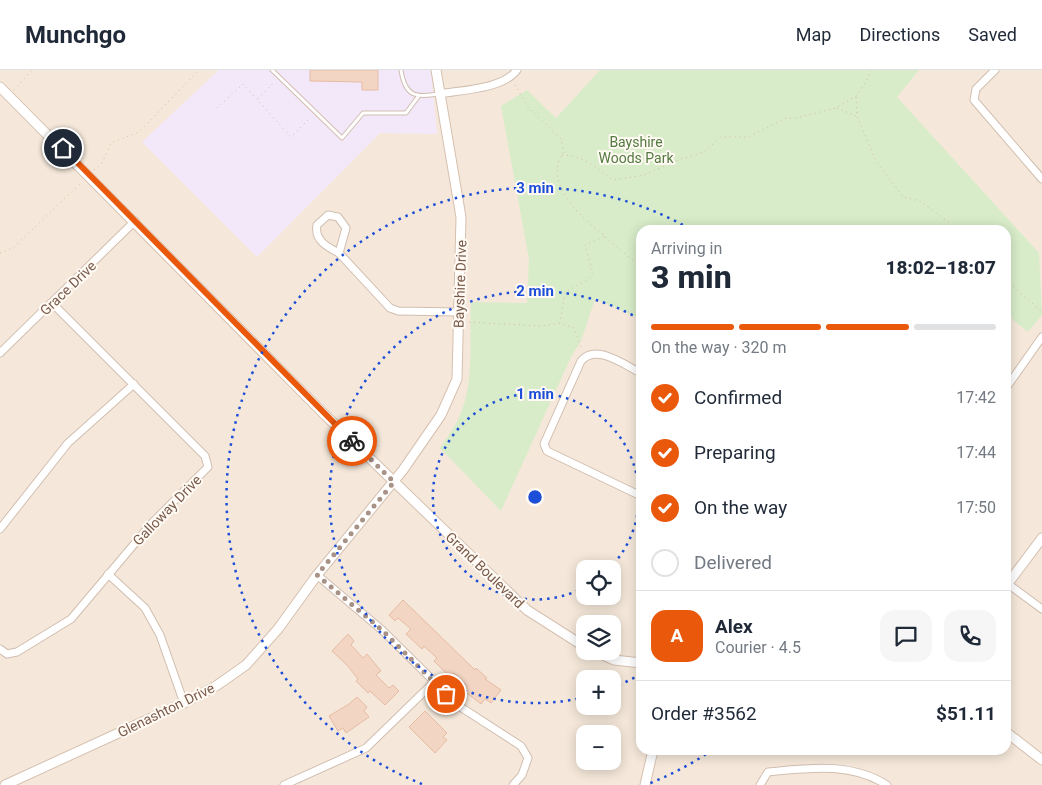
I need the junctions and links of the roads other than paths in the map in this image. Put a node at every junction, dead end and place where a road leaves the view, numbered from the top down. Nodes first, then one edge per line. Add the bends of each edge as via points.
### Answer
1 (272, 70) edge
2 (401, 70) edge
3 (436, 70) edge
4 (517, 70) edge
5 (995, 70) edge
6 (0, 87) edge
7 (439, 94) junction
8 (418, 97) junction
9 (1042, 179) edge
10 (135, 221) junction
11 (339, 253) junction
12 (52, 303) junction
13 (459, 312) junction
14 (1042, 337) edge
15 (0, 353) edge
16 (636, 371) edge
17 (1011, 381) edge
18 (134, 384) junction
19 (394, 482) junction
20 (636, 494) edge
21 (0, 529) edge
22 (1042, 538) edge
23 (108, 574) junction
24 (317, 575) junction
25 (1011, 580) edge
26 (1011, 588) edge
27 (1042, 609) edge
28 (576, 641) edge
29 (0, 649) edge
30 (614, 660) edge
31 (636, 662) edge
32 (433, 683) junction
33 (184, 703) junction
34 (1011, 736) edge
35 (652, 755) edge
36 (1042, 760) edge
37 (5, 785) edge
38 (284, 785) edge
39 (513, 785) edge
40 (645, 785) edge
41 (760, 785) edge
42 (886, 785) edge

1 - 8 lane via 342,138 363,113 406,113
2 - 8 lane via 402,80 411,94
3 - 7 street, Bayshire Drive
4 - 7 street via 511,78 500,83
5 - 9 street via 976,89 974,100
6 - 10 street, Grand Boulevard
7 - 8 lane
7 - 13 street, Bayshire Drive via 461,217
10 - 12 street, Grace Drive
10 - 19 street, Grand Boulevard
11 - 11 street via 317,235 317,225 328,215 338,216 345,223 346,233
11 - 13 street via 390,308 398,311
12 - 15 street, Grace Drive
12 - 18 street, Galloway Drive
13 - 19 street, Bayshire Drive via 457,380 441,415
14 - 17 street
16 - 20 street via 600,354 586,356 544,444 547,451
18 - 21 street via 68,443
18 - 23 street, Galloway Drive via 205,456 208,467 152,523
19 - 24 street, Glenashton Drive
19 - 28 street, Grand Boulevard via 527,610
22 - 25 street
23 - 29 street, Galloway Drive via 71,619 17,652 7,654
23 - 33 street via 134,596 149,615 160,635
24 - 32 street via 382,630
24 - 33 street, Glenashton Drive via 278,629 246,665
26 - 27 street
30 - 31 street
32 - 38 street via 366,748
32 - 39 street via 460,706 521,746 528,758 522,775
33 - 37 street, Glenashton Drive
34 - 36 street
35 - 40 street
41 - 42 street via 768,772 818,768 845,769 873,777

